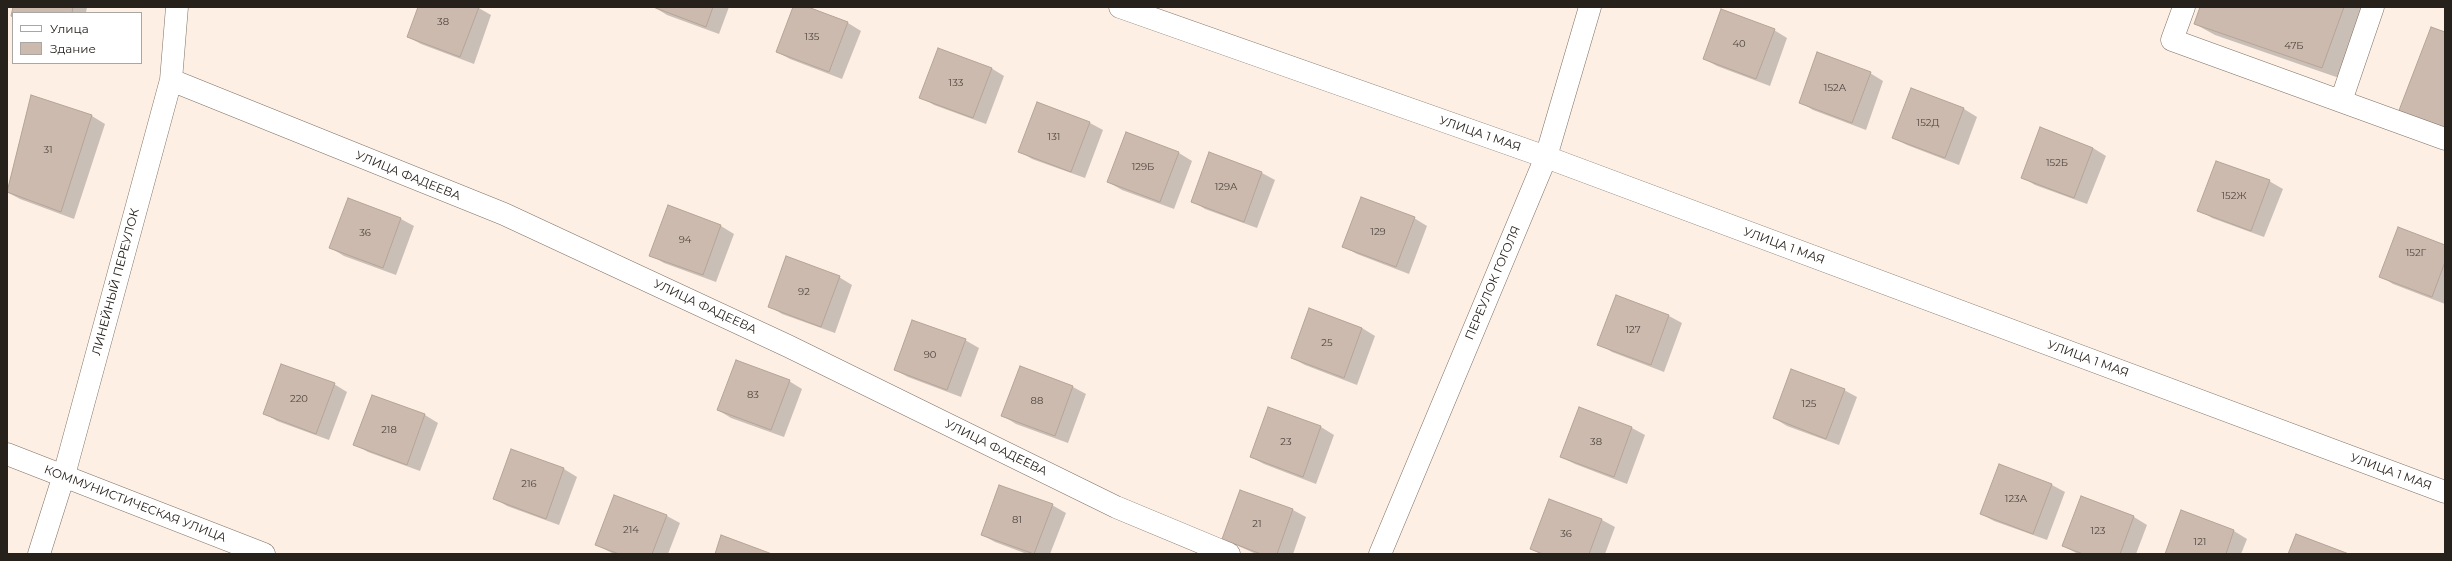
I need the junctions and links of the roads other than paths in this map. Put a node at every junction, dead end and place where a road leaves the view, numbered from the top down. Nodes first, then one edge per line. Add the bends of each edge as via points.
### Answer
1 (177, 7) edge
2 (1120, 7) edge
3 (1590, 7) edge
4 (2184, 7) edge
5 (2373, 7) edge
6 (171, 80) junction
7 (2341, 101) junction
8 (2445, 139) edge
9 (1546, 157) junction
10 (7, 454) edge
11 (64, 475) junction
12 (2445, 492) edge
13 (38, 554) edge
14 (264, 554) edge
15 (1229, 554) edge
16 (1380, 554) edge

1 - 6 street, ЛИНЕЙНЫЙ ПЕРЕУЛОК
2 - 9 street, УЛИЦА 1 МАЯ
3 - 9 street, ПЕРЕУЛОК ГОГОЛЯ
4 - 7 street via 2172,40
5 - 7 street
6 - 11 street, ЛИНЕЙНЫЙ ПЕРЕУЛОК
6 - 15 street, УЛИЦА ФАДЕЕВА via 504,214 788,346 1116,507
7 - 8 street
9 - 12 street, УЛИЦА 1 МАЯ
9 - 16 street, ПЕРЕУЛОК ГОГОЛЯ
10 - 11 street, КОММУНИСТИЧЕСКАЯ УЛИЦА
11 - 13 street, ЛИНЕЙНЫЙ ПЕРЕУЛОК
11 - 14 street, КОММУНИСТИЧЕСКАЯ УЛИЦА

